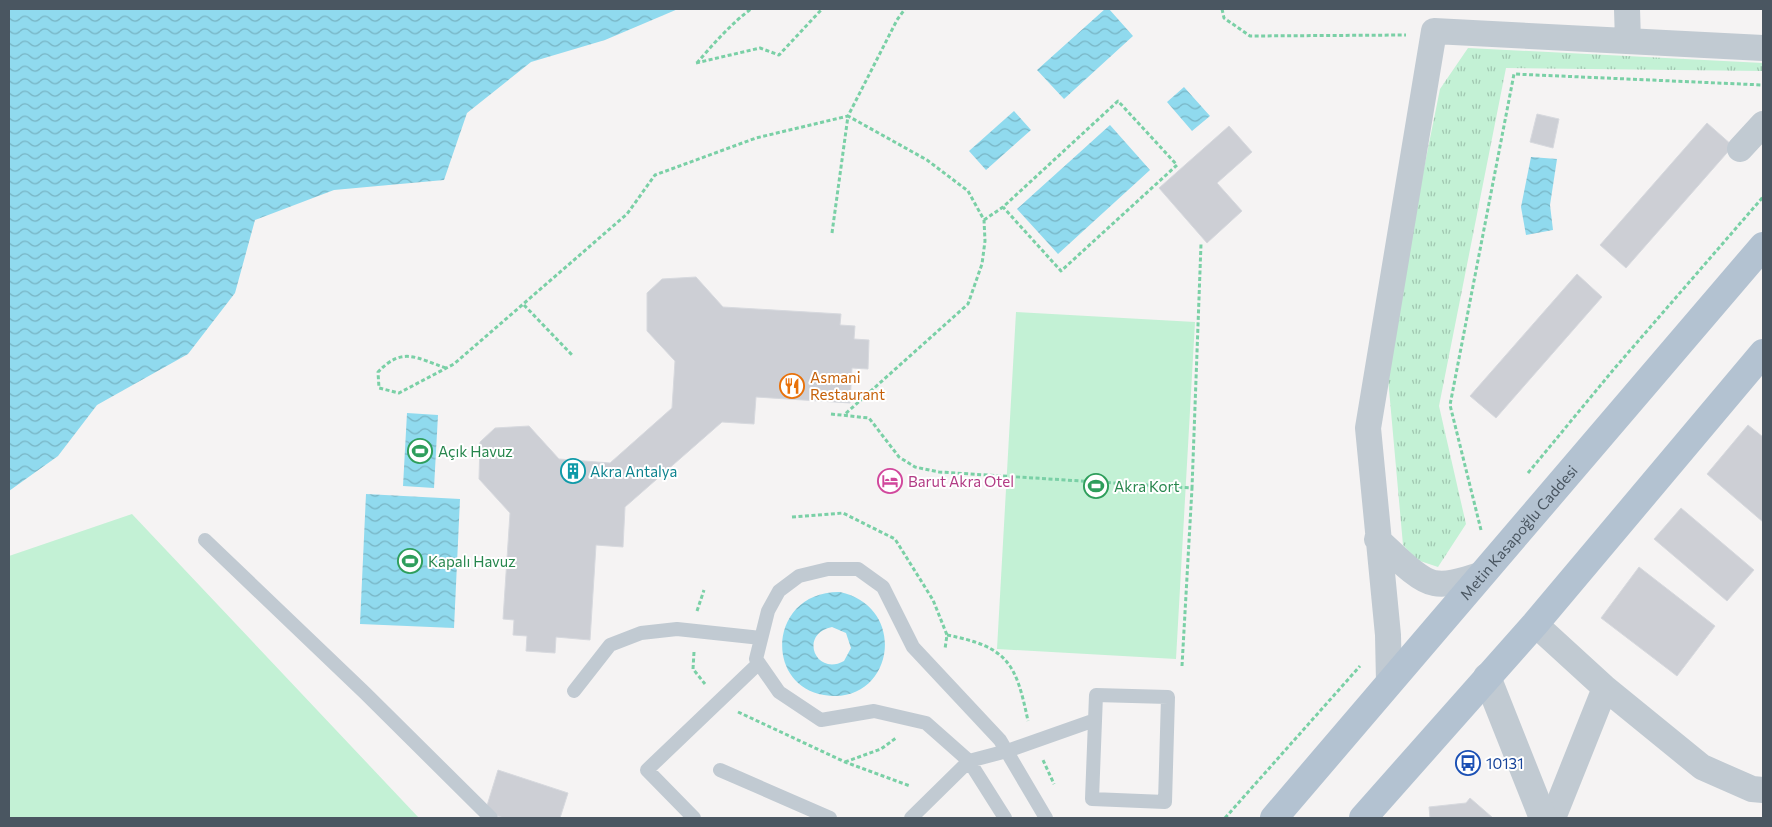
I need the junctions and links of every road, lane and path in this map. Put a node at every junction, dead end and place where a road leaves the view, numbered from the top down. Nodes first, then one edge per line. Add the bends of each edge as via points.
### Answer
1 (751, 9) edge
2 (822, 9) edge
3 (905, 9) edge
4 (1222, 9) edge
5 (1626, 9) edge
6 (1434, 31) junction
7 (1628, 41) junction
8 (1763, 48) edge
9 (1763, 85) edge
10 (848, 116) junction
11 (1763, 124) edge
12 (1740, 149) dead end
13 (1763, 197) edge
14 (1003, 207) junction
15 (984, 220) junction
16 (832, 233) dead end
17 (1201, 244) dead end
18 (1763, 246) edge
19 (524, 305) junction
20 (573, 356) dead end
21 (1759, 365) edge
22 (446, 368) junction
23 (831, 414) dead end
24 (844, 415) junction
25 (1524, 478) dead end
26 (1192, 488) junction
27 (1487, 523) dead end
28 (1481, 530) junction
29 (1475, 536) dead end
30 (1377, 539) junction
31 (205, 540) dead end
32 (1480, 575) junction
33 (1535, 624) junction
34 (947, 635) dead end
35 (1388, 636) junction
36 (761, 638) junction
37 (759, 663) junction
38 (1182, 666) dead end
39 (1487, 677) junction
40 (1389, 682) junction
41 (1605, 688) junction
42 (574, 691) dead end
43 (1094, 720) junction
44 (1034, 741) junction
45 (1007, 751) junction
46 (969, 762) junction
47 (720, 770) dead end
48 (1763, 790) edge
49 (1058, 793) dead end
50 (491, 818) edge
51 (694, 818) edge
52 (830, 818) edge
53 (911, 818) edge
54 (1005, 818) edge
55 (1046, 818) edge
56 (1225, 818) edge
57 (1274, 818) edge
58 (1363, 818) edge
59 (1542, 818) edge
60 (1553, 818) edge

1 - 2 path via 735,21 731,29 696,63 760,48 779,55
3 - 10 path
4 - 6 path via 1224,18 1250,36 1408,35
5 - 7 street
6 - 7 street
6 - 30 street via 1368,428
7 - 8 street
9 - 28 path via 1514,74 1450,405
10 - 15 path via 951,176 968,191
10 - 16 path
10 - 19 path via 756,138 654,175 627,214
11 - 12 street
13 - 25 path
14 - 14 path via 1118,101 1177,165 1061,271
14 - 15 path
15 - 24 path via 982,264 968,304
17 - 26 path
18 - 32 main road, Metin Kasapoğlu Caddesi
19 - 20 path
19 - 22 path
21 - 33 main road
22 - 22 path via 399,392 378,388 378,372 390,360 408,355
23 - 24 path
24 - 26 path via 869,418 899,457 915,468
26 - 38 path
27 - 28 path
28 - 29 path
30 - 32 street via 1422,578 1434,583
30 - 35 street
31 - 50 lane
32 - 40 main road, Metin Kasapoğlu Caddesi
33 - 39 main road
33 - 41 street
34 - 44 path via 980,643 1013,668
35 - 40 street
35 - 56 path
36 - 37 lane via 756,659
36 - 42 lane via 677,629 642,634 610,645
36 - 45 lane via 768,611 779,591 799,576 828,569 858,569 883,586 913,647
37 - 46 lane via 779,692 821,720 874,711 926,723
37 - 51 lane via 647,770
39 - 58 main road
39 - 59 street
40 - 57 main road, Metin Kasapoğlu Caddesi
41 - 48 street via 1702,767
41 - 60 street
43 - 43 lane via 1096,695 1168,697 1165,802 1092,799
43 - 44 lane
44 - 45 lane
44 - 49 path
45 - 46 lane
45 - 55 lane
46 - 53 lane
46 - 54 lane
47 - 52 lane

